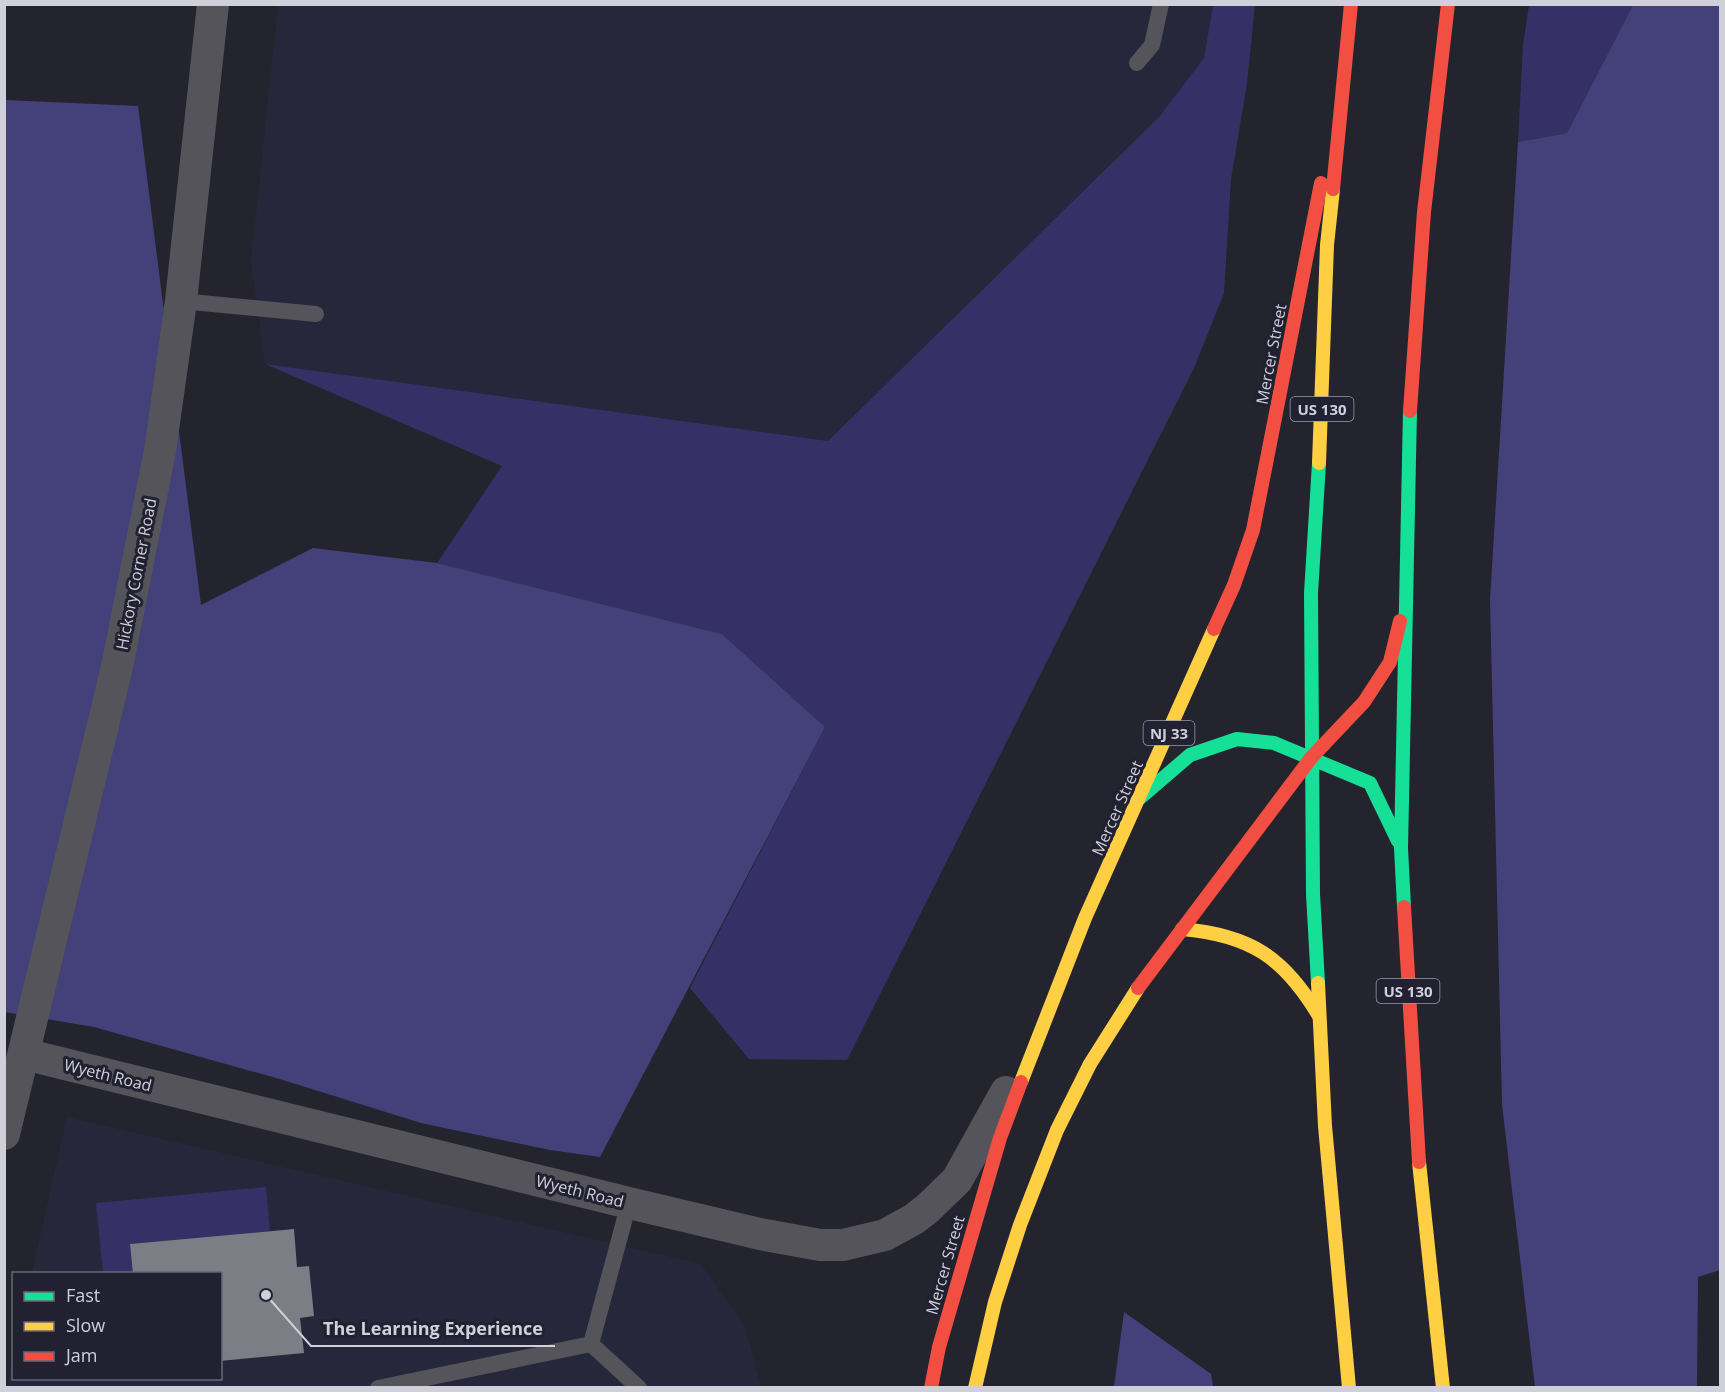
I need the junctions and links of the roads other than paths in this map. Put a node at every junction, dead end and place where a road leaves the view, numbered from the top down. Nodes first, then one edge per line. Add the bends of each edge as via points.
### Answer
1 (213, 4) edge
2 (1161, 4) edge
3 (1351, 4) edge
4 (1448, 4) edge
5 (1345, 60) junction
6 (1137, 63) dead end
7 (181, 301) junction
8 (316, 314) dead end
9 (1407, 592) junction
10 (1311, 758) junction
11 (1140, 798) junction
12 (1401, 848) junction
13 (1182, 929) junction
14 (1319, 1016) junction
15 (1039, 1034) junction
16 (24, 1054) junction
17 (4, 1134) edge
18 (629, 1203) junction
19 (591, 1344) junction
20 (378, 1388) edge
21 (639, 1388) edge
22 (931, 1388) edge
23 (975, 1388) edge
24 (1349, 1388) edge
25 (1443, 1388) edge

1 - 7 street, Hickory Corner Road
2 - 6 lane via 1152,45
3 - 5 main road, US 130
4 - 9 main road, US 130 via 1424,212 1412,374
5 - 10 main road, US 130 via 1327,245 1311,592
5 - 11 main road, Mercer Street / NJ 33 via 1253,530 1234,585
7 - 8 lane
7 - 16 street, Hickory Corner Road via 160,451 117,667
9 - 10 main road via 1390,662 1364,702
9 - 12 main road, US 130
10 - 11 main road via 1274,743 1237,739 1190,755
10 - 12 main road via 1370,783
10 - 13 main road
10 - 14 main road, US 130 via 1312,894
11 - 15 main road, Mercer Street / NJ 33 via 1085,918
12 - 25 main road, US 130 via 1420,1177
13 - 14 main road via 1221,934 1254,947 1282,967 1307,994
13 - 23 main road via 1128,1001 1057,1130 1020,1225
14 - 24 main road, US 130 via 1334,1240
15 - 18 street, Wyeth Road via 957,1179 914,1219 885,1234 843,1245 810,1244
15 - 22 main road, Mercer Street / NJ 33 via 997,1149 939,1347
16 - 17 street, Hickory Corner Road
16 - 18 street, Wyeth Road
18 - 19 lane
19 - 20 lane
19 - 21 lane

